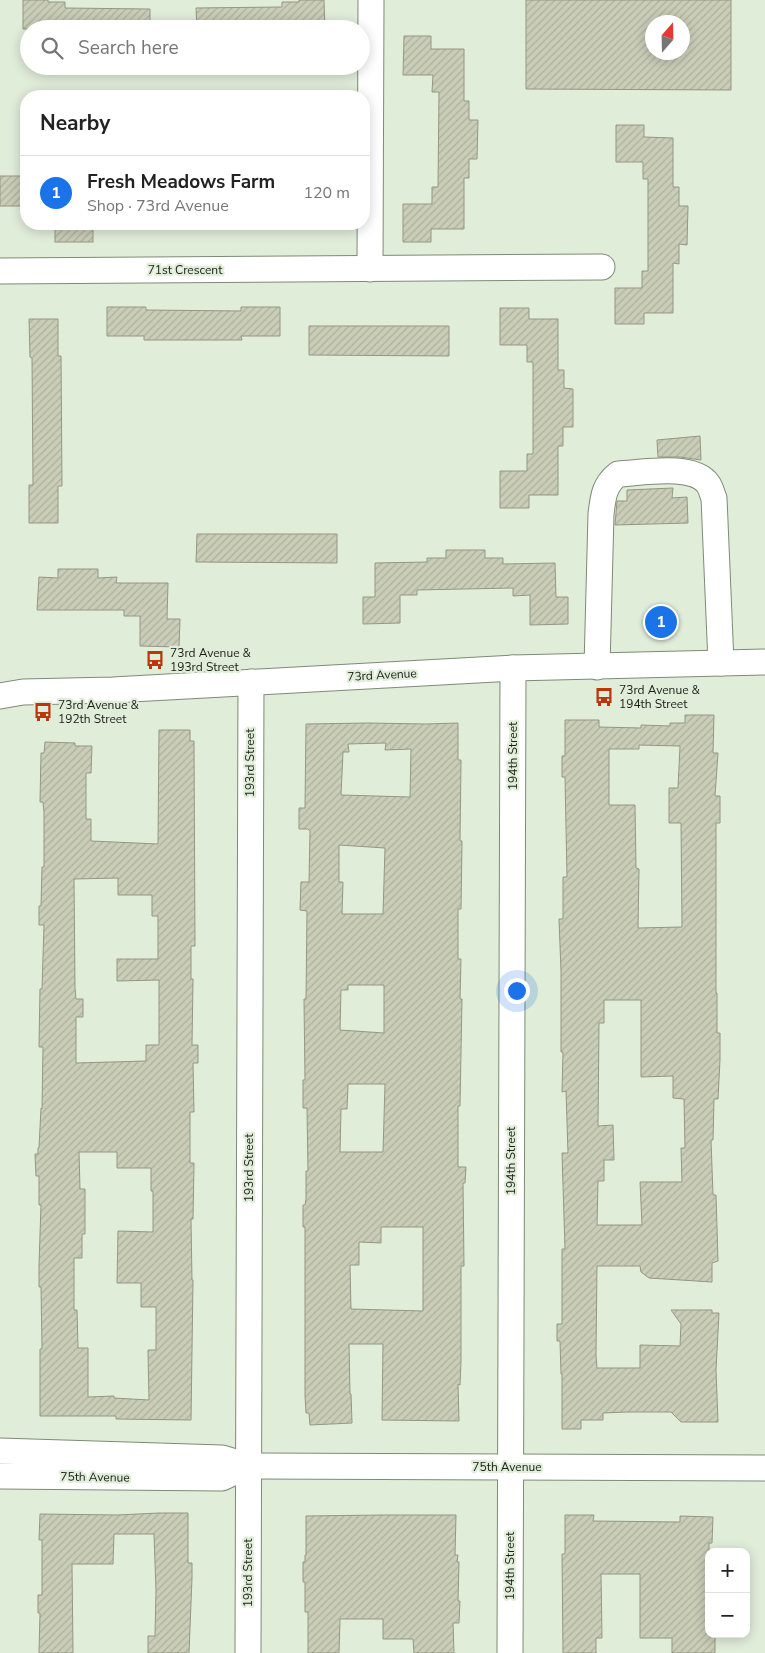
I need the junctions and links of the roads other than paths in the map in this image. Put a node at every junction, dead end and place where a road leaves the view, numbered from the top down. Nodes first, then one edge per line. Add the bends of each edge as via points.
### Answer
1 (371, 0) edge
2 (602, 267) dead end
3 (370, 269) junction
4 (0, 271) edge
5 (765, 662) edge
6 (721, 663) junction
7 (597, 667) junction
8 (513, 668) junction
9 (250, 682) junction
10 (0, 696) edge
11 (0, 1451) edge
12 (248, 1466) junction
13 (510, 1467) junction
14 (765, 1468) edge
15 (0, 1476) edge
16 (248, 1653) edge
17 (510, 1653) edge

1 - 3 street
2 - 3 street, 71st Crescent
3 - 4 street, 71st Crescent
5 - 6 street, 73rd Avenue
6 - 7 street, 73rd Avenue
6 - 7 street via 714,498 704,480 684,471 618,474 610,480 604,492
7 - 8 street, 73rd Avenue
8 - 9 street, 73rd Avenue
8 - 13 street, 194th Street
9 - 10 street, 73rd Avenue via 23,692
9 - 12 street, 193rd Street
11 - 12 street, 75th Avenue via 222,1458
12 - 13 street, 75th Avenue
12 - 15 street, 75th Avenue via 222,1478
12 - 16 street, 193rd Street
13 - 14 street, 75th Avenue
13 - 17 street, 194th Street

